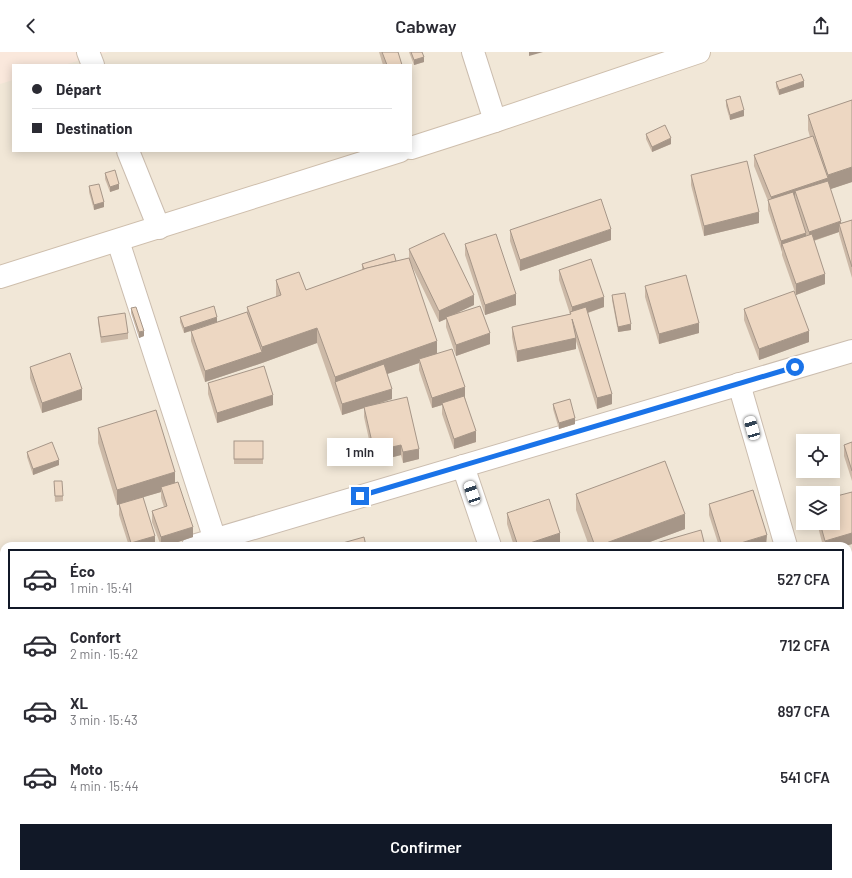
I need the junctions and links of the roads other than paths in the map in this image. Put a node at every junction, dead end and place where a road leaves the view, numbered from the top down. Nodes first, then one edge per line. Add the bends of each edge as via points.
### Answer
1 (88, 52) edge
2 (473, 52) edge
3 (699, 52) edge
4 (93, 64) edge
5 (495, 121) junction
6 (412, 148) edge
7 (128, 152) edge
8 (397, 152) edge
9 (159, 228) junction
10 (118, 241) junction
11 (0, 277) edge
12 (852, 350) edge
13 (739, 384) junction
14 (463, 466) junction
15 (216, 542) edge
16 (219, 542) edge
17 (489, 542) edge
18 (785, 542) edge

1 - 4 street
2 - 5 street
3 - 5 street
5 - 6 street
7 - 9 street
8 - 9 street
9 - 10 street
10 - 11 street
10 - 15 street
12 - 13 street
13 - 14 street
13 - 18 street
14 - 16 street
14 - 17 street

